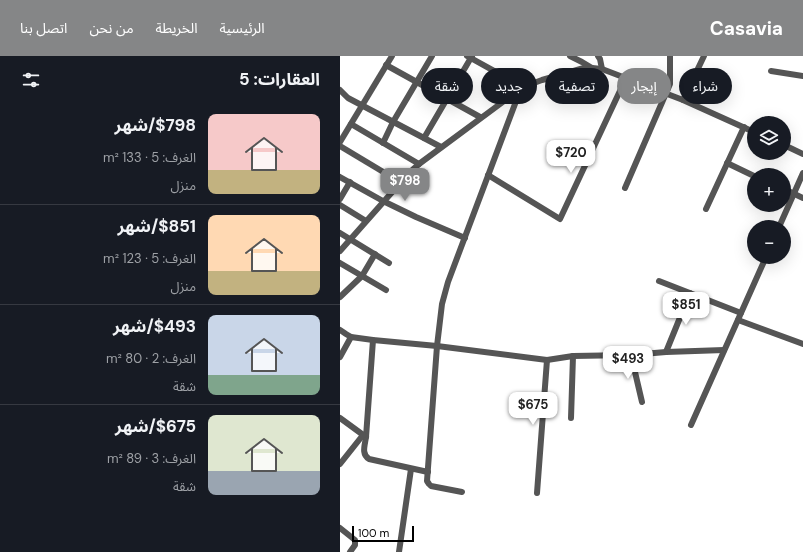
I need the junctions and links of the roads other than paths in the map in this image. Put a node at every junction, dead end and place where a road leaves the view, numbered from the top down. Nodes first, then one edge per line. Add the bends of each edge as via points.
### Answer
1 (392, 56) edge
2 (432, 56) edge
3 (570, 56) edge
4 (598, 56) edge
5 (670, 56) edge
6 (704, 56) edge
7 (470, 57) edge
8 (386, 65) junction
9 (464, 68) edge
10 (489, 68) edge
11 (592, 68) edge
12 (602, 68) edge
13 (670, 68) edge
14 (699, 68) edge
15 (771, 71) dead end
16 (803, 76) edge
17 (417, 82) junction
18 (421, 84) edge
19 (340, 90) edge
20 (617, 97) edge
21 (444, 104) edge
22 (456, 104) edge
23 (499, 104) edge
24 (515, 104) edge
25 (662, 104) edge
26 (693, 104) edge
27 (362, 106) junction
28 (480, 118) junction
29 (393, 122) junction
30 (351, 124) junction
31 (744, 127) junction
32 (747, 128) edge
33 (424, 138) junction
34 (340, 142) edge
35 (383, 143) junction
36 (340, 146) edge
37 (441, 147) junction
38 (791, 148) edge
39 (803, 154) edge
40 (419, 164) junction
41 (727, 164) junction
42 (747, 173) edge
43 (803, 173) edge
44 (488, 175) junction
45 (340, 177) edge
46 (350, 182) junction
47 (400, 182) junction
48 (625, 188) dead end
49 (791, 193) edge
50 (794, 194) junction
51 (803, 198) edge
52 (340, 199) edge
53 (383, 201) junction
54 (340, 204) edge
55 (706, 208) dead end
56 (782, 220) edge
57 (366, 221) junction
58 (340, 233) edge
59 (465, 238) junction
60 (350, 239) junction
61 (340, 251) edge
62 (375, 254) junction
63 (389, 262) dead end
64 (340, 263) edge
65 (763, 264) edge
66 (362, 276) junction
67 (659, 281) dead end
68 (386, 290) dead end
69 (690, 293) junction
70 (340, 297) edge
71 (741, 313) junction
72 (738, 320) junction
73 (340, 330) edge
74 (351, 337) junction
75 (373, 340) junction
76 (803, 344) edge
77 (437, 346) junction
78 (724, 350) junction
79 (666, 352) junction
80 (631, 355) junction
81 (573, 356) junction
82 (340, 357) edge
83 (547, 360) junction
84 (642, 402) dead end
85 (340, 418) edge
86 (571, 418) dead end
87 (691, 425) dead end
88 (364, 436) junction
89 (340, 464) edge
90 (411, 468) junction
91 (428, 472) junction
92 (462, 492) dead end
93 (537, 493) dead end
94 (340, 528) edge
95 (350, 552) edge
96 (399, 552) edge

1 - 8 street
2 - 17 street
3 - 11 street
4 - 12 street
5 - 13 street
6 - 14 street
7 - 9 street
7 - 10 street
8 - 17 street
8 - 27 street
15 - 16 street
17 - 18 street
17 - 29 street
19 - 27 street
20 - 44 street via 560,219
21 - 33 street
22 - 28 street
23 - 28 street
24 - 44 street
25 - 48 street
26 - 31 street
27 - 29 street
27 - 30 street
28 - 37 street
29 - 33 street
29 - 35 street
30 - 34 street
30 - 35 street
31 - 32 street
31 - 41 street
33 - 37 street
35 - 40 street
36 - 47 street
37 - 40 street
38 - 39 street
40 - 47 street
41 - 42 street
41 - 55 street
43 - 50 street
44 - 59 street
45 - 46 street
46 - 52 street
46 - 53 street
47 - 53 street
49 - 50 street
50 - 51 street
50 - 56 street
53 - 57 street
53 - 59 street
54 - 57 street
57 - 60 street
58 - 60 street
59 - 77 street via 442,304
60 - 61 street
60 - 62 street
62 - 63 street
62 - 66 street
64 - 66 street
65 - 71 street
66 - 68 street
66 - 70 street
67 - 69 street
69 - 71 street
69 - 79 street
71 - 72 street
72 - 76 street
72 - 78 street
73 - 74 street
74 - 75 street
74 - 82 street
75 - 77 street
75 - 88 street
77 - 83 street
77 - 91 street
78 - 79 street
78 - 87 street
79 - 80 street
80 - 81 street
80 - 84 street
81 - 83 street
81 - 86 street
83 - 93 street
85 - 88 street
88 - 89 street
88 - 90 street via 364,452 367,458
90 - 91 street
90 - 96 street
91 - 92 street via 427,480 430,485
94 - 95 street via 355,540

